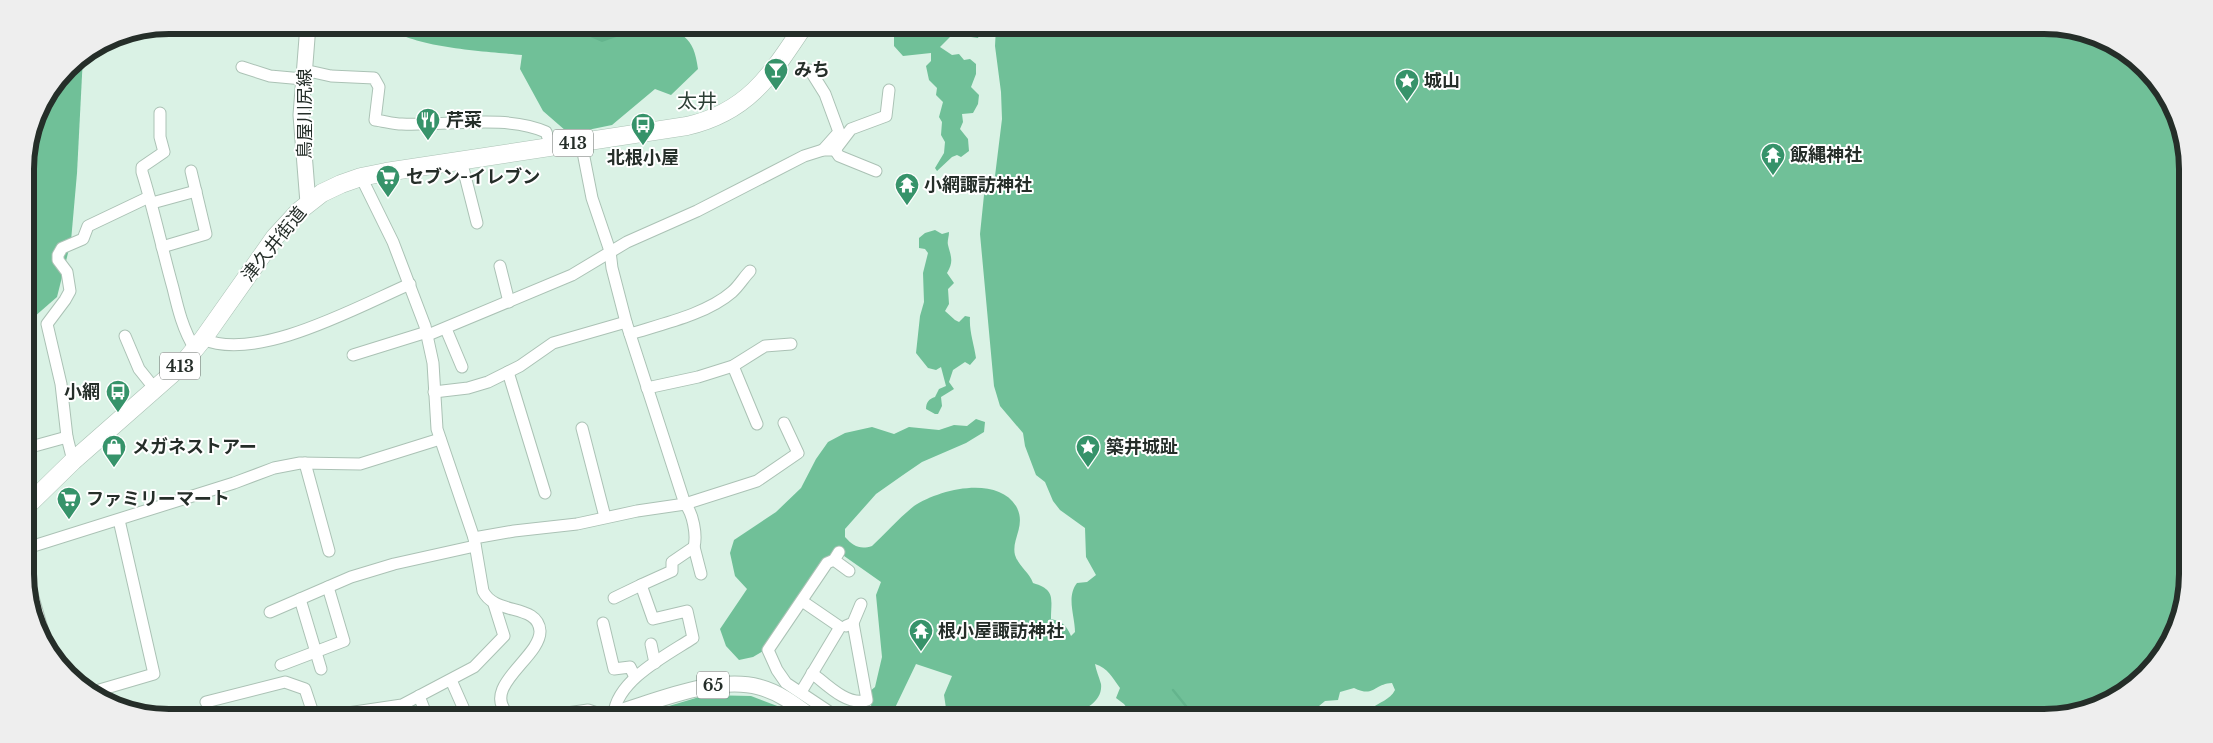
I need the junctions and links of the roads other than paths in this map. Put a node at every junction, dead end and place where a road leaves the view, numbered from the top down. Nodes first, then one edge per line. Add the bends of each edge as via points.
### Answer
1 (307, 34) edge
2 (798, 34) edge
3 (242, 67) dead end
4 (810, 70) dead end
5 (304, 74) junction
6 (889, 90) dead end
7 (160, 113) dead end
8 (581, 142) junction
9 (551, 146) junction
10 (823, 150) junction
11 (835, 150) junction
12 (461, 160) junction
13 (191, 171) dead end
14 (876, 171) dead end
15 (362, 177) junction
16 (196, 191) junction
17 (151, 200) junction
18 (308, 203) junction
19 (478, 223) dead end
20 (162, 246) junction
21 (610, 251) junction
22 (500, 266) dead end
23 (750, 271) dead end
24 (410, 284) junction
25 (509, 302) junction
26 (626, 322) junction
27 (446, 329) junction
28 (427, 333) junction
29 (630, 334) junction
30 (125, 336) dead end
31 (199, 344) junction
32 (791, 344) dead end
33 (353, 355) dead end
34 (732, 366) junction
35 (462, 367) dead end
36 (508, 372) junction
37 (647, 388) junction
38 (155, 390) junction
39 (434, 392) junction
40 (784, 423) dead end
41 (757, 424) dead end
42 (582, 428) dead end
43 (67, 437) junction
44 (440, 439) junction
45 (34, 446) edge
46 (74, 461) junction
47 (305, 463) junction
48 (545, 493) dead end
49 (34, 499) edge
50 (685, 504) junction
51 (605, 517) junction
52 (119, 520) junction
53 (475, 542) junction
54 (34, 546) edge
55 (694, 547) junction
56 (329, 551) dead end
57 (849, 571) dead end
58 (701, 574) dead end
59 (640, 585) junction
60 (328, 587) junction
61 (614, 598) dead end
62 (300, 599) junction
63 (802, 601) junction
64 (494, 604) junction
65 (860, 604) dead end
66 (270, 612) dead end
67 (603, 623) dead end
68 (853, 623) junction
69 (840, 627) junction
70 (651, 644) dead end
71 (315, 652) junction
72 (655, 663) junction
73 (282, 665) dead end
74 (321, 668) dead end
75 (812, 674) junction
76 (635, 678) junction
77 (451, 680) junction
78 (100, 690) edge
79 (801, 692) junction
80 (419, 696) junction
81 (206, 702) dead end
82 (312, 709) edge
83 (375, 709) edge
84 (424, 709) edge
85 (464, 709) edge
86 (505, 709) edge
87 (614, 709) edge
88 (630, 709) edge
89 (800, 709) edge
90 (825, 709) edge

1 - 5 main road, 鳥屋川尻線
2 - 8 highway, 津久井街道 / 413 via 766,80 743,102 725,113 688,126
3 - 5 street via 270,76
4 - 10 street via 826,94 839,132
5 - 9 street via 374,78 379,87 375,120 400,124 482,122 532,126 546,132
5 - 18 main road, 鳥屋川尻線 via 301,115
6 - 11 street via 886,116 851,130
7 - 17 street via 164,152 142,167
8 - 9 highway, 津久井街道 / 413
8 - 21 street via 592,198
9 - 12 highway, 津久井街道 / 413
10 - 11 street
10 - 21 street via 804,156
11 - 14 street via 838,156
12 - 15 highway, 津久井街道 / 413
12 - 19 street
13 - 16 street
15 - 18 highway, 津久井街道 / 413 via 332,188
15 - 24 street
16 - 17 street
16 - 20 street via 206,234
17 - 20 street
17 - 43 street via 88,226 83,239 62,248 58,255 67,272 70,291 47,324 61,384
18 - 31 highway, 津久井街道 / 413 via 279,232
20 - 31 street via 188,338
21 - 25 street via 572,275
21 - 26 street
22 - 25 street
23 - 29 street via 732,292 708,307
24 - 28 street
24 - 31 street via 335,318 271,339 247,344
25 - 27 street
26 - 29 street
26 - 36 street via 553,343
27 - 28 street
27 - 35 street
28 - 33 street
28 - 39 street
29 - 37 street
30 - 38 street via 139,369
31 - 38 highway, 津久井街道 / 413
32 - 34 street via 765,346
34 - 37 street
34 - 41 street
36 - 39 street via 468,388
36 - 48 street
37 - 50 street
38 - 46 highway, 津久井街道 / 413
39 - 44 street
40 - 50 street via 798,453 757,481
42 - 51 street
43 - 45 street
43 - 46 street
44 - 47 street via 360,464
44 - 53 street
46 - 49 highway, 津久井街道 / 413
47 - 52 street via 274,468
47 - 56 street
50 - 51 street
50 - 55 street via 690,510
51 - 53 street via 577,524 514,531
52 - 54 street
52 - 78 street via 154,674
53 - 60 street via 394,564
53 - 64 street via 482,588
55 - 58 street
55 - 59 street via 672,562 672,571
57 - 63 street via 836,556 827,563
59 - 61 street
59 - 72 street via 653,619 687,611 693,638
60 - 62 street
60 - 71 street via 344,641
62 - 66 street
62 - 71 street
63 - 69 street
63 - 79 street via 768,650 786,683
64 - 77 street via 504,636 502,640 474,667
64 - 86 street via 529,614 540,630 537,642 501,695
65 - 68 street
67 - 76 street via 614,669 630,667
68 - 69 street
68 - 75 street via 867,700 861,702 847,698
69 - 75 street
70 - 72 street
71 - 73 street
71 - 74 street
72 - 76 street
75 - 79 street
76 - 87 street
77 - 80 street
77 - 85 street
79 - 90 street
80 - 83 street via 402,705
80 - 84 street
81 - 82 street via 285,682 306,689
88 - 89 main road, 65 via 706,687 739,683 774,692

